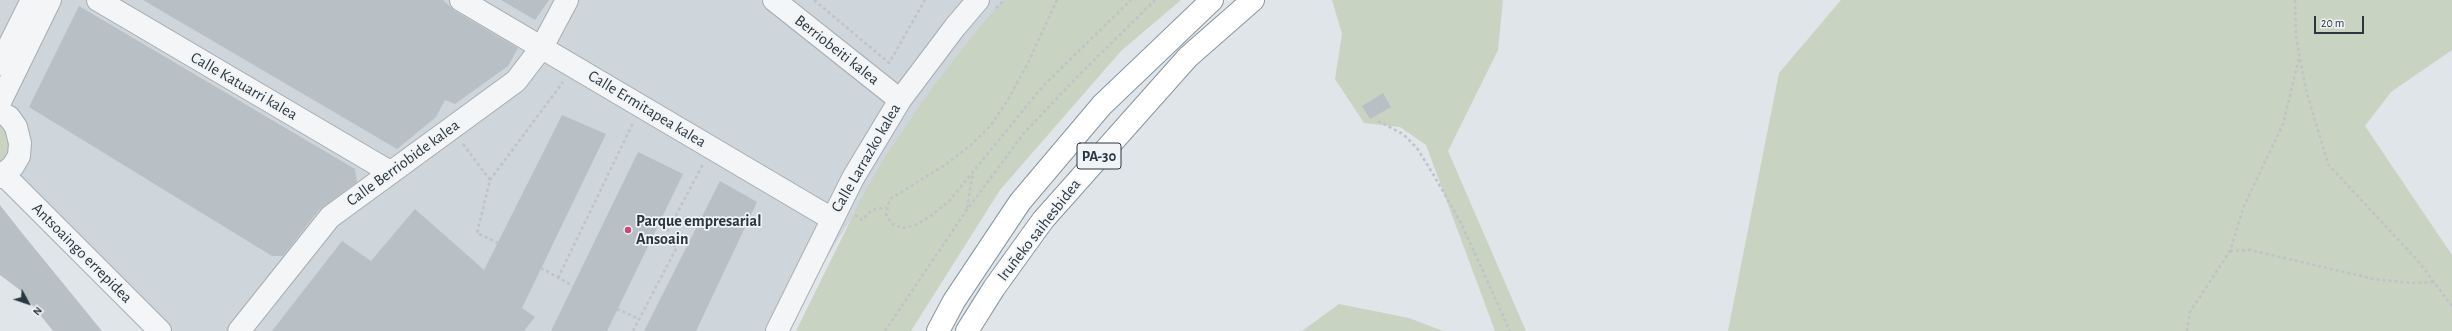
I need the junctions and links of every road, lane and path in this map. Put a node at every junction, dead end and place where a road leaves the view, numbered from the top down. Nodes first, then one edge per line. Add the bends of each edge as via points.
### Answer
1 (32, 0) edge
2 (50, 0) edge
3 (98, 0) edge
4 (461, 0) edge
5 (567, 0) edge
6 (774, 0) edge
7 (814, 0) edge
8 (925, 0) edge
9 (1004, 0) edge
10 (1057, 0) edge
11 (1131, 0) edge
12 (1155, 0) edge
13 (1212, 0) edge
14 (1253, 0) edge
15 (2295, 0) edge
16 (986, 6) edge
17 (542, 47) junction
18 (2299, 56) junction
19 (0, 64) edge
20 (563, 82) dead end
21 (900, 100) junction
22 (0, 102) edge
23 (0, 112) edge
24 (1378, 121) dead end
25 (633, 122) dead end
26 (460, 141) dead end
27 (704, 164) dead end
28 (973, 171) junction
29 (390, 172) junction
30 (2, 176) edge
31 (490, 180) junction
32 (886, 207) junction
33 (856, 208) dead end
34 (966, 211) junction
35 (853, 213) junction
36 (841, 219) junction
37 (498, 243) dead end
38 (2230, 251) junction
39 (541, 268) dead end
40 (558, 278) junction
41 (2436, 282) junction
42 (573, 286) dead end
43 (2452, 306) edge
44 (617, 309) dead end
45 (639, 319) junction
46 (160, 331) edge
47 (239, 331) edge
48 (633, 331) edge
49 (777, 331) edge
50 (885, 331) edge
51 (938, 331) edge
52 (967, 331) edge
53 (1510, 331) edge
54 (2188, 331) edge

1 - 19 street
2 - 22 street
3 - 29 street, Calle Katuarri kalea
4 - 17 street, Calle Ermitapea kalea
5 - 17 street, Calle Berriobide kalea
6 - 21 street, Berriobeiti kalea
7 - 8 path via 889,63
9 - 16 path
10 - 32 path via 1028,63 991,125 945,165 893,196
11 - 28 path via 1043,86
12 - 34 path via 1024,133
13 - 51 highway, Iruñeko saihesbidea / PA-30 via 1102,105 1020,202 954,300
14 - 52 highway, Iruñeko saihesbidea / PA-30 via 1188,57 1048,214 994,288
15 - 18 path
16 - 21 street, Calle Larrazko kalea via 955,27
17 - 29 street, Calle Berriobide kalea via 516,80
17 - 36 street, Calle Ermitapea kalea
18 - 38 path via 2283,124 2244,206
18 - 41 path via 2306,90 2328,164
20 - 31 path
21 - 36 street, Calle Larrazko kalea via 852,178
23 - 30 street via 9,117 16,127 20,143 19,156
24 - 53 path via 1403,134 1417,148 1461,223
25 - 40 path
26 - 31 path
27 - 45 path via 663,240 677,247
28 - 32 path via 950,200 915,225 903,228 892,224 888,221
28 - 34 path
29 - 47 street, Calle Berriobide kalea via 330,217
30 - 46 street, Antsoaingo errepidea
31 - 37 path via 477,234
32 - 35 path via 872,210 862,220
33 - 35 path
34 - 50 path
35 - 36 path
36 - 49 street, Calle Larrazko kalea via 799,285
38 - 41 path via 2250,250 2374,279 2410,283
38 - 54 path via 2190,312
39 - 40 path
40 - 42 path
41 - 43 path
44 - 45 path
45 - 48 path

